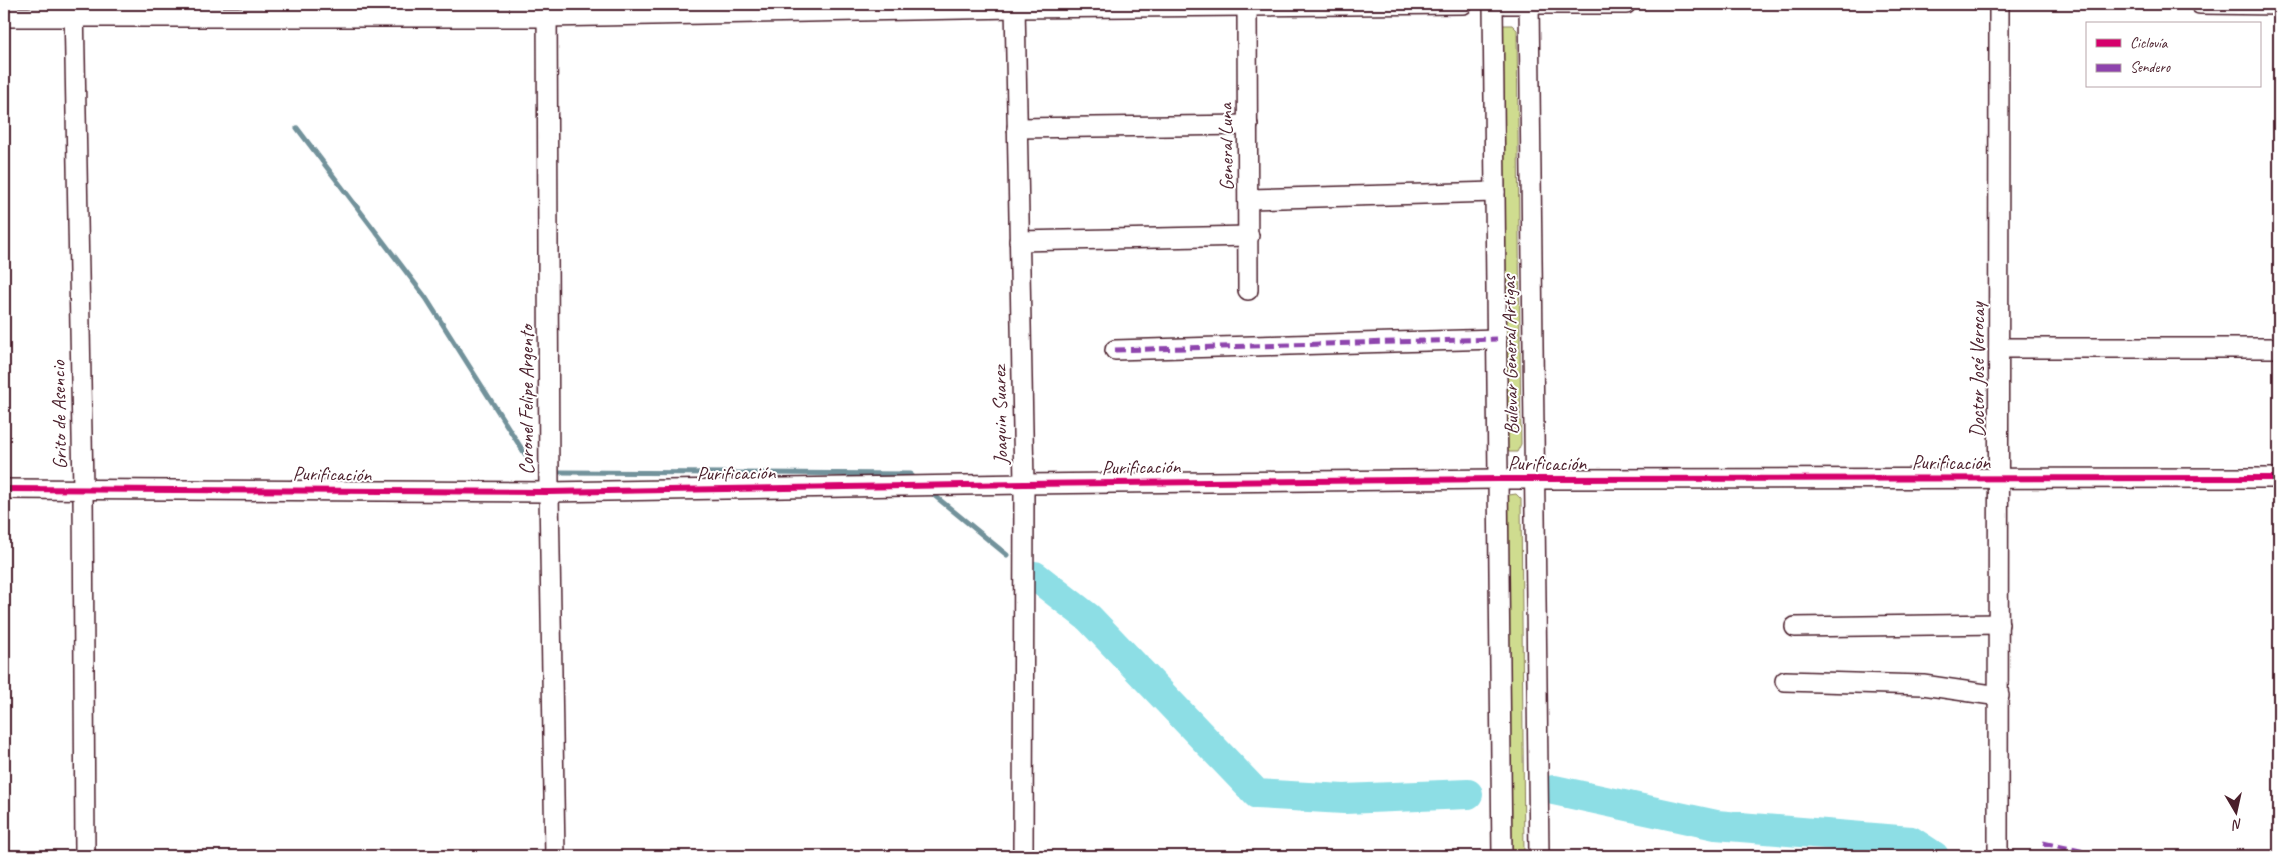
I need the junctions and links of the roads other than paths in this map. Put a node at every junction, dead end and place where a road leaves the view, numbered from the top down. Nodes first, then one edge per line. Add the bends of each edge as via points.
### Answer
1 (1448, 4) edge
2 (1462, 4) edge
3 (1493, 4) edge
4 (1505, 4) edge
5 (1529, 4) edge
6 (1626, 4) edge
7 (1999, 4) edge
8 (2200, 4) edge
9 (2279, 4) edge
10 (1247, 5) edge
11 (1015, 6) edge
12 (74, 10) edge
13 (547, 10) edge
14 (4, 17) edge
15 (1248, 125) junction
16 (1017, 128) junction
17 (1495, 192) junction
18 (1249, 199) junction
19 (1249, 236) junction
20 (1019, 241) junction
21 (1248, 290) dead end
22 (1496, 339) junction
23 (1999, 348) junction
24 (2279, 348) edge
25 (1115, 350) dead end
26 (1999, 478) junction
27 (2279, 478) edge
28 (1498, 479) junction
29 (1534, 480) junction
30 (1024, 484) junction
31 (83, 488) junction
32 (4, 489) edge
33 (549, 492) junction
34 (1999, 624) junction
35 (1795, 626) dead end
36 (1785, 681) dead end
37 (1998, 696) junction
38 (85, 856) edge
39 (555, 856) edge
40 (1023, 856) edge
41 (1502, 856) edge
42 (1539, 856) edge
43 (1998, 856) edge

1 - 2 street
1 - 10 street
3 - 17 street, Bulevar General Artigas
4 - 5 street
5 - 6 street
5 - 29 street, Bulevar General Artigas
7 - 23 street, Doctor José Verocay
8 - 9 street
10 - 11 street
10 - 15 street, General Luna
11 - 13 street
11 - 16 street, Joaquin Suarez
12 - 13 street
12 - 14 street
12 - 31 street, Grito de Asencio
13 - 33 street, Coronel Felipe Argento
15 - 16 street
15 - 18 street, General Luna
16 - 20 street, Joaquin Suarez
17 - 18 street
17 - 22 street, Bulevar General Artigas
18 - 19 street, General Luna
19 - 20 street
19 - 21 street, General Luna
20 - 30 street, Joaquin Suarez
22 - 25 street
22 - 28 street, Bulevar General Artigas
23 - 24 street
23 - 26 street, Doctor José Verocay
26 - 27 street, Purificación
26 - 29 street, Purificación
26 - 34 street, Doctor José Verocay
28 - 29 street, Purificación
28 - 30 street, Purificación
28 - 41 street, Bulevar General Artigas
29 - 42 street, Bulevar General Artigas
30 - 33 street, Purificación
30 - 40 street, Joaquin Suarez
31 - 32 street, Purificación
31 - 33 street, Purificación
31 - 38 street, Grito de Asencio
33 - 39 street, Coronel Felipe Argento
34 - 35 street
34 - 37 street, Doctor José Verocay
36 - 37 street via 1923,685
37 - 43 street, Doctor José Verocay

